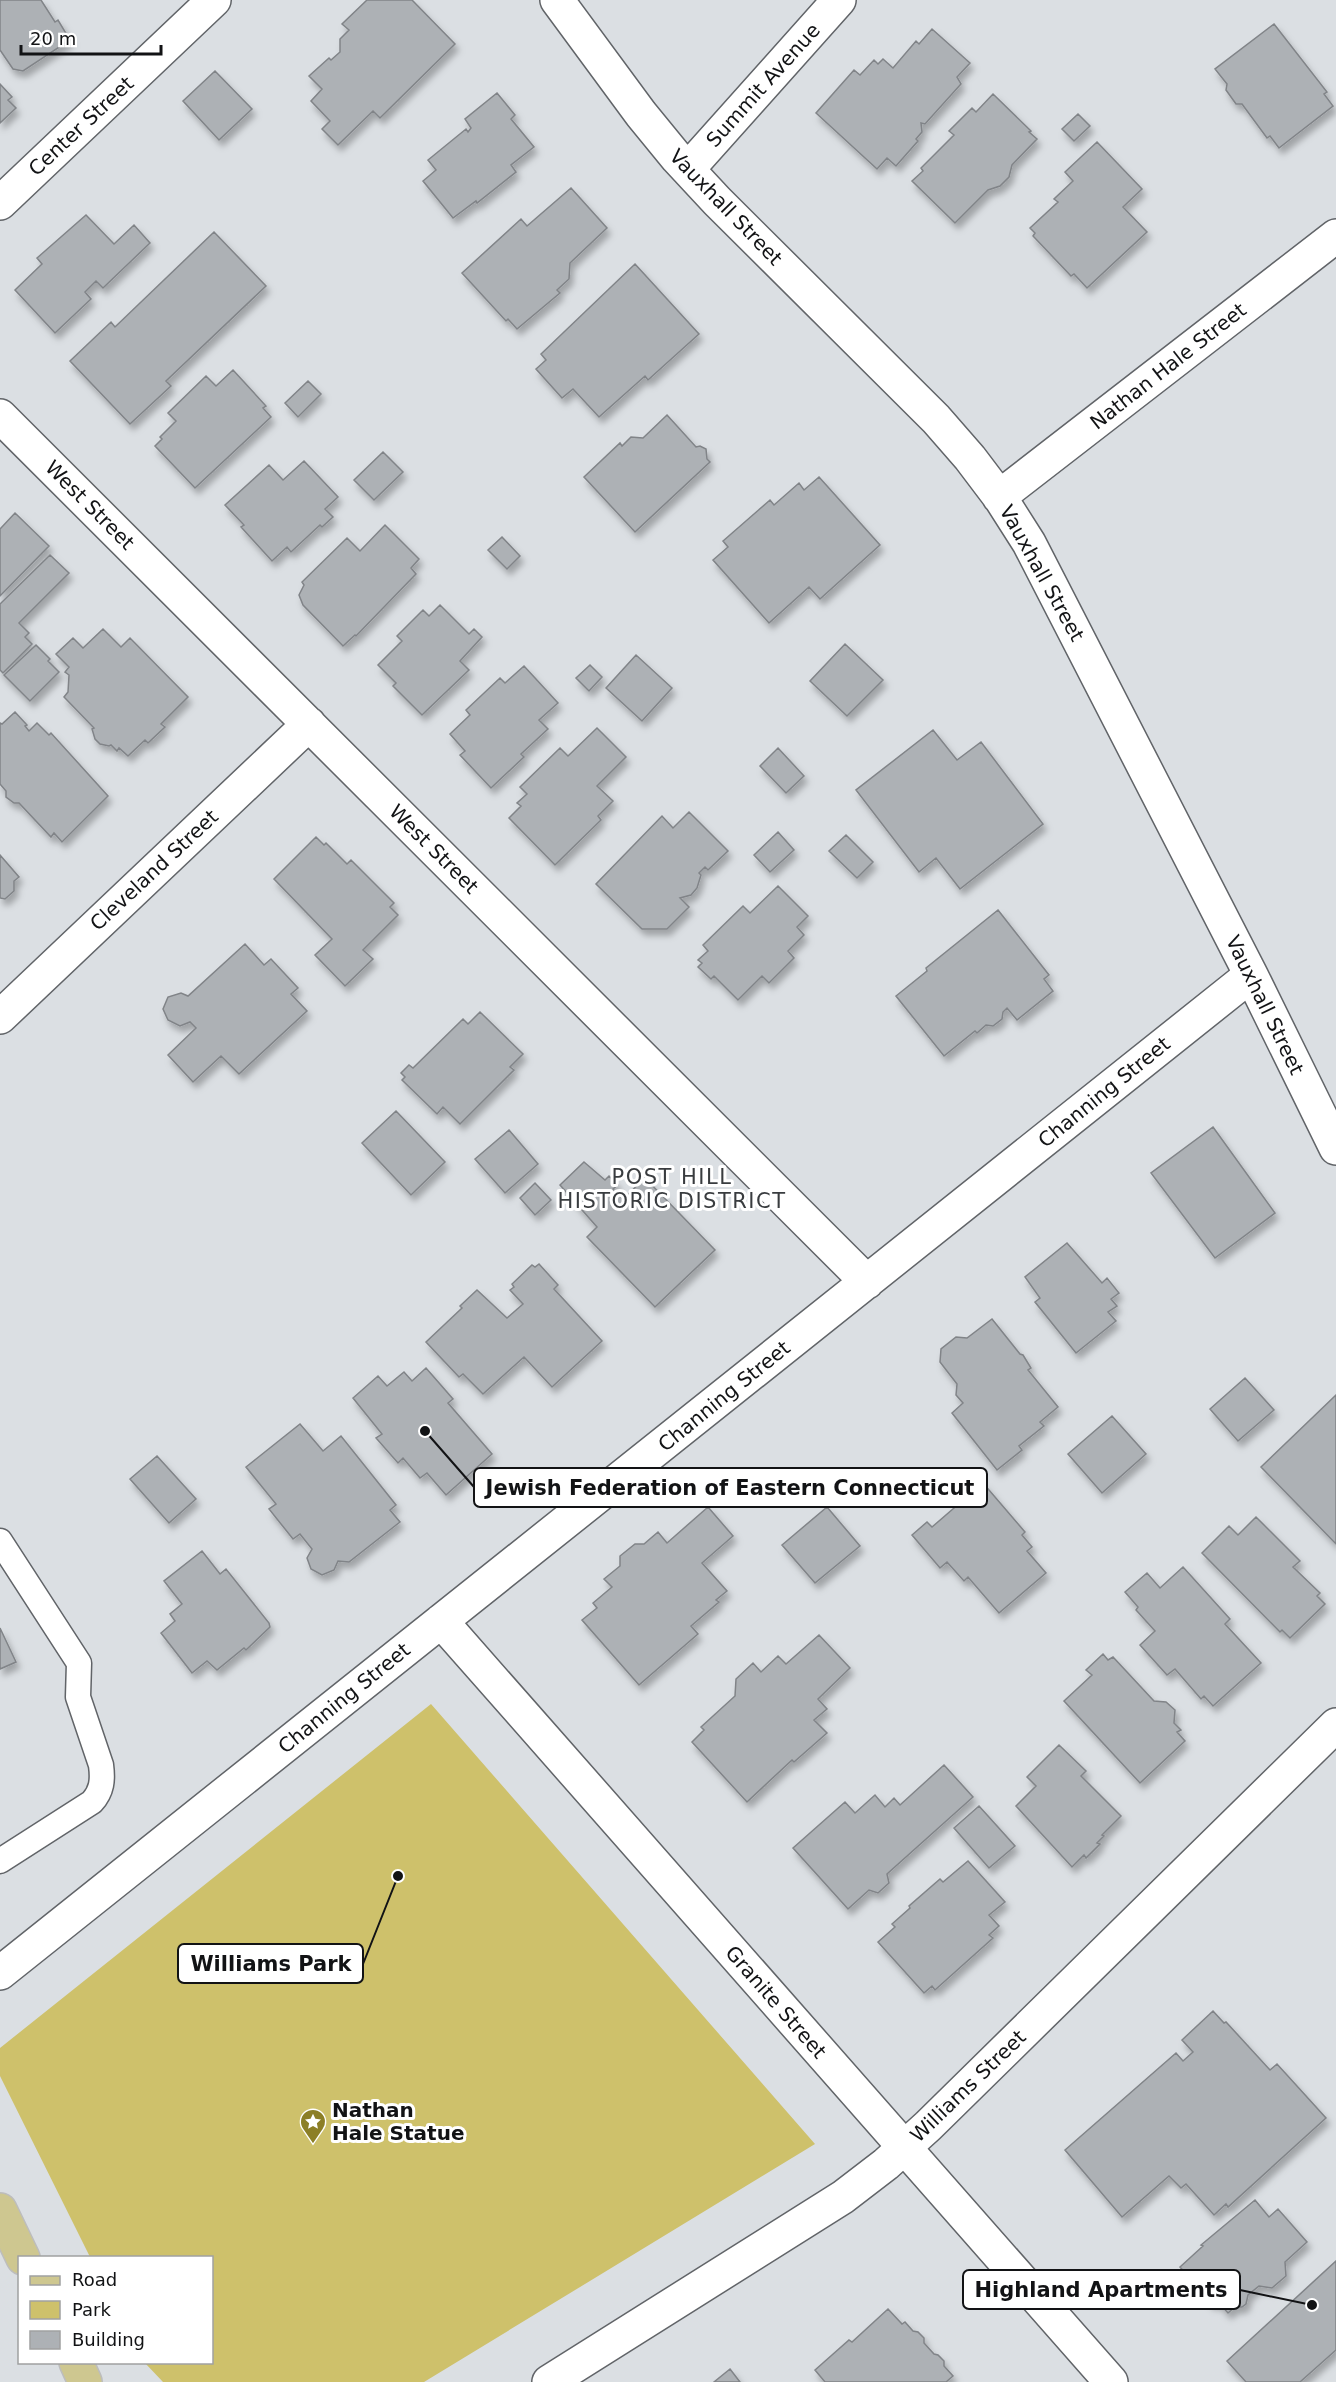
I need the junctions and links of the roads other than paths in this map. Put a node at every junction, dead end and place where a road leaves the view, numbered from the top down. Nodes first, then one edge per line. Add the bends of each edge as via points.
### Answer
1 (214, 0) edge
2 (557, 0) edge
3 (839, 0) edge
4 (688, 169) junction
5 (0, 203) edge
6 (1336, 236) edge
7 (0, 416) edge
8 (999, 497) junction
9 (309, 724) junction
10 (1251, 975) junction
11 (0, 1017) edge
12 (1336, 1148) edge
13 (867, 1282) junction
14 (0, 1541) edge
15 (441, 1621) junction
16 (1332, 1737) edge
17 (0, 1861) edge
18 (0, 1973) edge
19 (904, 2148) junction
20 (0, 2210) edge
21 (22, 2256) edge
22 (77, 2364) edge
23 (85, 2382) edge
24 (549, 2382) edge
25 (1111, 2382) edge

1 - 5 street, Center Street
2 - 4 street, Vauxhall Street via 641,114
3 - 4 street, Summit Avenue
4 - 8 street, Vauxhall Street via 936,419
6 - 8 street, Nathan Hale Street
7 - 9 street, West Street
8 - 10 street, Vauxhall Street via 1029,543
9 - 11 street, Cleveland Street
9 - 13 street, West Street
10 - 12 street, Vauxhall Street
10 - 13 street, Channing Street
13 - 15 street, Channing Street
14 - 17 lane via 79,1663 78,1696 102,1777 93,1802
15 - 18 street, Channing Street
15 - 19 street, Granite Street
16 - 19 street, Williams Street
19 - 24 street, Williams Street via 843,2197
19 - 25 street, Granite Street
20 - 21 main road
22 - 23 main road

